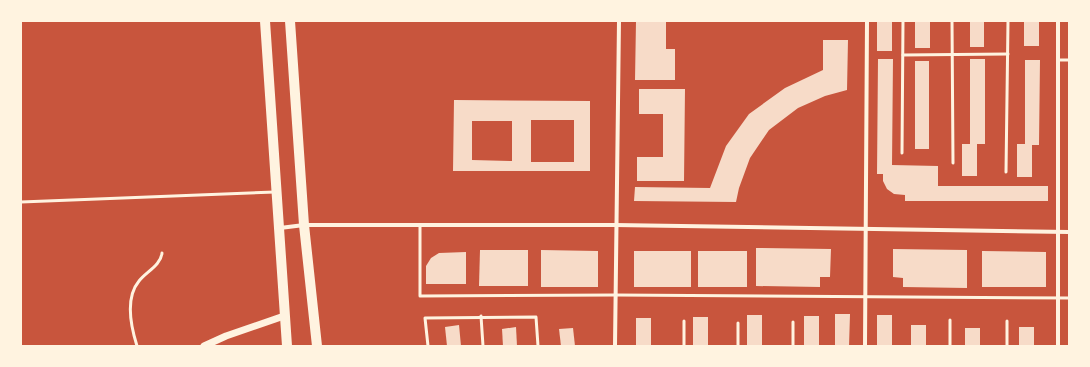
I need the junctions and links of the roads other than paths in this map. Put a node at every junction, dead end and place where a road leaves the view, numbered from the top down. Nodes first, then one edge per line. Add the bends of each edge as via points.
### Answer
1 (265, 21) edge
2 (290, 21) edge
3 (619, 21) edge
4 (866, 21) edge
5 (903, 21) edge
6 (952, 21) edge
7 (1008, 21) edge
8 (1058, 21) edge
9 (1008, 54) junction
10 (903, 55) junction
11 (952, 55) junction
12 (1058, 60) junction
13 (1069, 60) edge
14 (902, 153) dead end
15 (953, 163) dead end
16 (1006, 172) dead end
17 (277, 192) junction
18 (21, 202) edge
19 (304, 225) junction
20 (420, 226) junction
21 (616, 226) junction
22 (280, 228) junction
23 (865, 228) junction
24 (1059, 232) junction
25 (1069, 232) edge
26 (162, 253) dead end
27 (616, 294) junction
28 (865, 297) junction
29 (1059, 298) junction
30 (1069, 298) edge
31 (284, 316) junction
32 (480, 316) junction
33 (950, 320) dead end
34 (684, 321) dead end
35 (1007, 321) dead end
36 (793, 322) dead end
37 (738, 323) dead end
38 (137, 346) edge
39 (204, 346) edge
40 (286, 346) edge
41 (317, 346) edge
42 (428, 346) edge
43 (483, 346) edge
44 (538, 346) edge
45 (615, 346) edge
46 (684, 346) edge
47 (738, 346) edge
48 (793, 346) edge
49 (865, 346) edge
50 (950, 346) edge
51 (1007, 346) edge
52 (1058, 346) edge

1 - 17 main road
2 - 19 main road
3 - 21 street
4 - 23 street
5 - 10 lane
6 - 11 lane
7 - 9 lane
8 - 12 street
9 - 11 lane
9 - 16 lane
10 - 11 lane
10 - 14 lane
11 - 15 lane
12 - 13 lane
12 - 24 street
17 - 18 lane
17 - 22 main road
19 - 20 street
19 - 22 street
19 - 41 main road
20 - 21 street
20 - 27 lane via 420,296
21 - 23 street
21 - 27 street
22 - 31 main road
23 - 24 street
23 - 28 street
24 - 25 street
24 - 29 street
26 - 38 lane via 161,259 138,282 131,299 132,328
27 - 28 lane
27 - 45 street
28 - 29 lane
28 - 49 street
29 - 30 lane
29 - 52 street
31 - 39 street
31 - 40 main road
32 - 42 lane via 425,318
32 - 43 lane
32 - 44 lane via 536,317
33 - 50 lane
34 - 46 lane
35 - 51 lane
36 - 48 lane
37 - 47 lane

